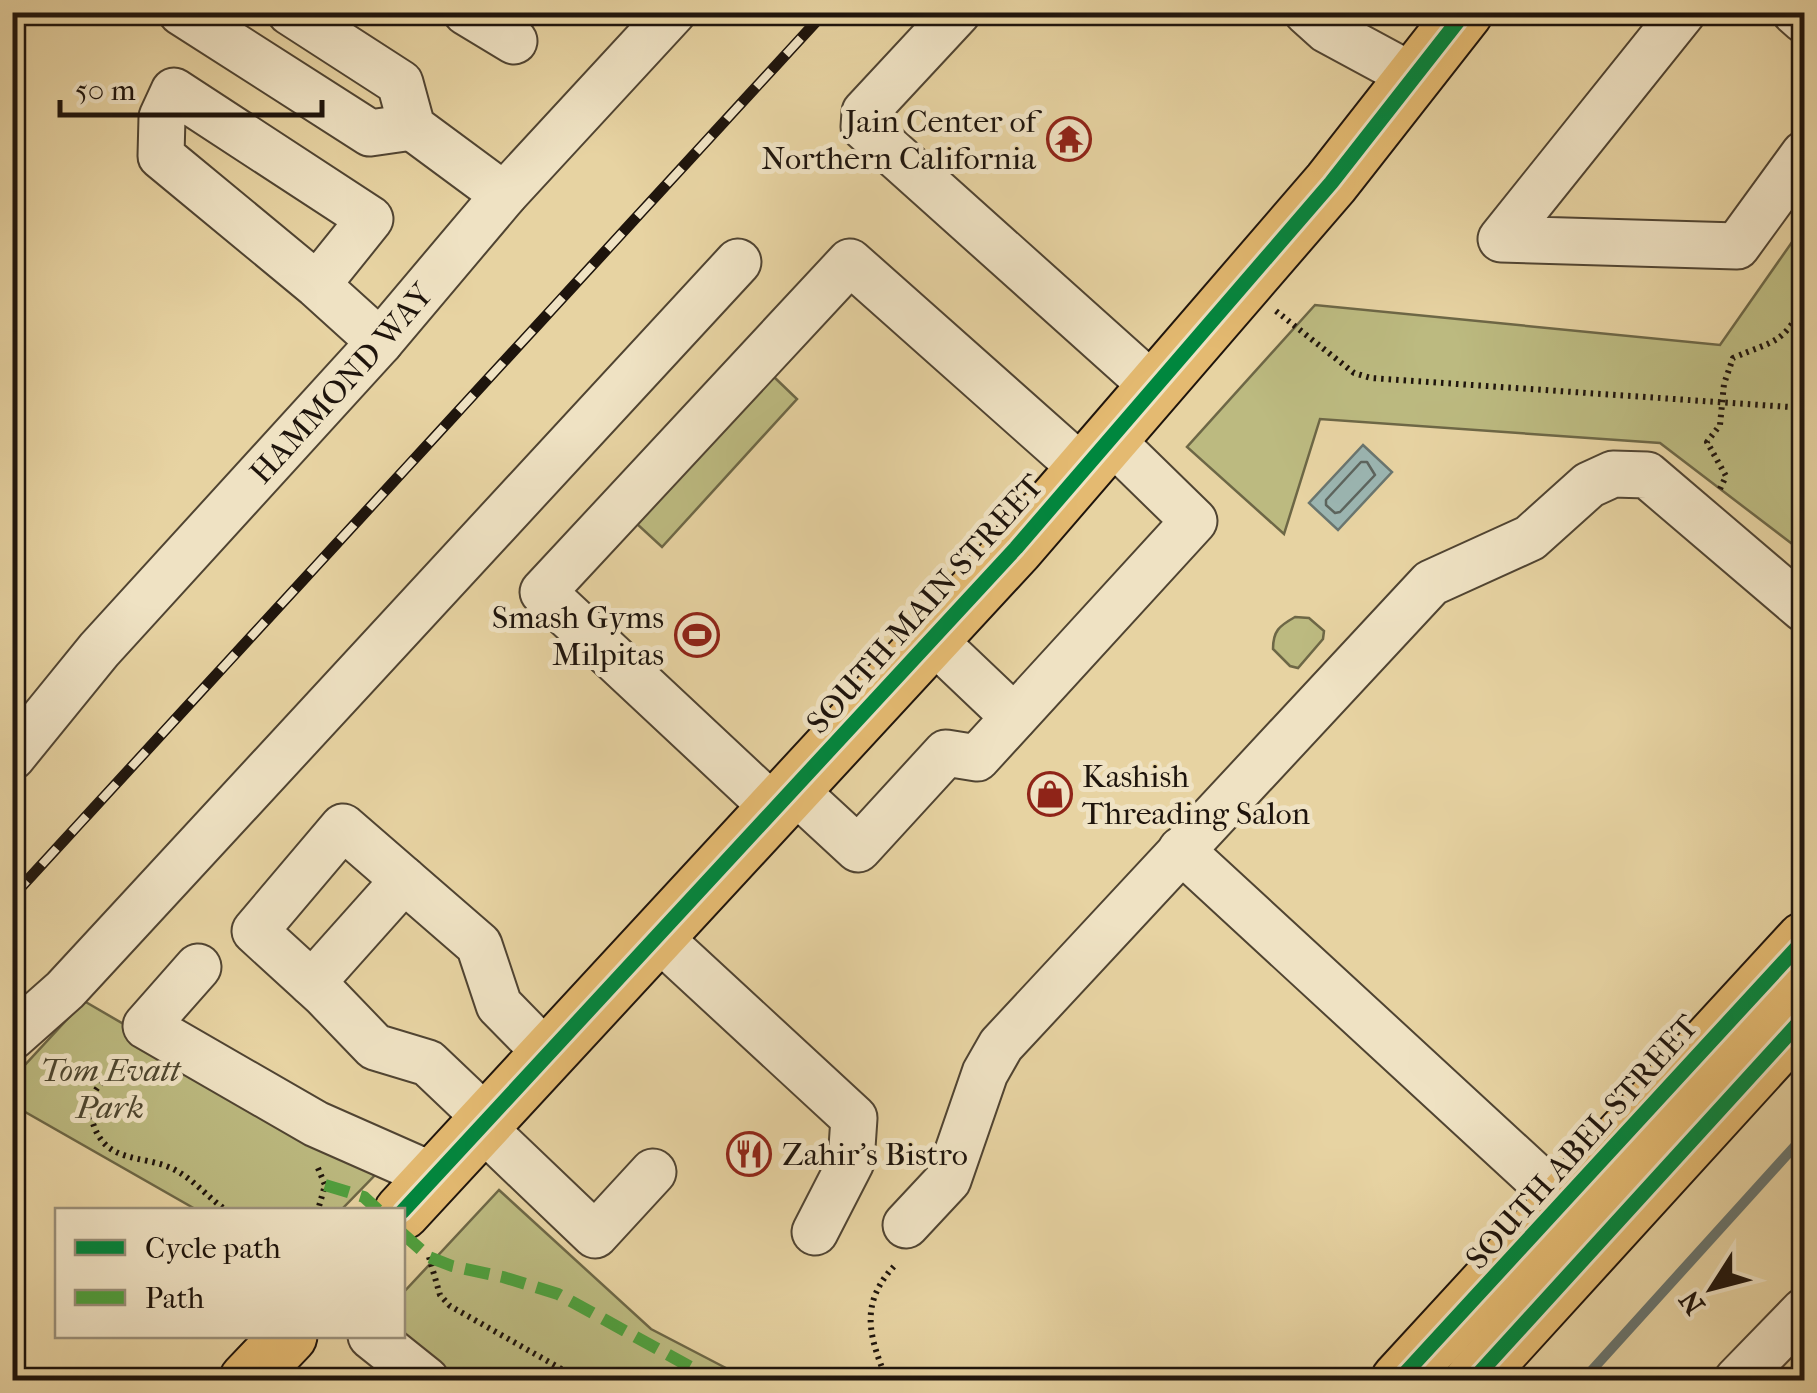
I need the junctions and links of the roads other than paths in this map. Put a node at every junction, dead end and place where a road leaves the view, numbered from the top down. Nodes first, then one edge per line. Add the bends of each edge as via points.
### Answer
1 (180, 12) edge
2 (290, 12) edge
3 (466, 12) edge
4 (673, 12) edge
5 (958, 12) edge
6 (1308, 12) edge
7 (1683, 12) edge
8 (1795, 12) edge
9 (1460, 14) edge
10 (1804, 20) edge
11 (514, 41) dead end
12 (1414, 77) junction
13 (412, 127) junction
14 (1804, 154) edge
15 (504, 195) junction
16 (738, 262) dead end
17 (317, 286) junction
18 (380, 342) junction
19 (1155, 388) junction
20 (1097, 454) junction
21 (1804, 609) edge
22 (932, 639) junction
23 (1014, 716) junction
24 (12, 757) edge
25 (784, 799) junction
26 (1181, 850) junction
27 (404, 880) junction
28 (657, 936) junction
29 (1804, 940) edge
30 (198, 967) dead end
31 (312, 983) junction
32 (1804, 1018) edge
33 (12, 1037) edge
34 (548, 1055) junction
35 (485, 1123) junction
36 (653, 1172) dead end
37 (1564, 1204) junction
38 (422, 1215) edge
39 (906, 1225) dead end
40 (815, 1232) dead end
41 (1804, 1311) edge
42 (287, 1338) edge
43 (374, 1338) edge
44 (248, 1380) edge
45 (426, 1380) edge
46 (1399, 1380) edge
47 (1473, 1380) edge
48 (1737, 1380) edge

1 - 13 street via 370,133
2 - 13 street via 400,83
3 - 11 street
4 - 15 street, HAMMOND WAY
5 - 19 street via 865,112 864,127
6 - 12 street via 1327,30
7 - 14 street via 1501,239 1737,246
8 - 10 street
9 - 12 main road, SOUTH MAIN STREET
12 - 19 main road, SOUTH MAIN STREET via 1332,184
13 - 15 street
15 - 18 street, HAMMOND WAY
16 - 33 street via 65,990
17 - 17 street via 161,156 162,117 174,91 370,219
17 - 18 street
18 - 24 street, HAMMOND WAY via 99,650
19 - 20 main road, SOUTH MAIN STREET
20 - 22 main road, SOUTH MAIN STREET
20 - 23 street via 1194,521
20 - 25 street via 850,262 543,592
21 - 26 street via 1647,474 1613,474 1589,485 1530,538 1431,582
22 - 23 street
22 - 25 main road, SOUTH MAIN STREET
23 - 25 street via 977,758 946,753 858,849
25 - 28 main road, SOUTH MAIN STREET
26 - 37 street
26 - 39 street via 1001,1045 948,1180
27 - 31 street
27 - 31 street via 343,827 255,931
27 - 34 street via 478,945 499,1005
28 - 34 main road, SOUTH MAIN STREET
28 - 40 street via 854,1118 852,1162
29 - 37 main road, SOUTH ABEL STREET
30 - 38 street via 146,1026 316,1124
31 - 35 street via 376,1047 428,1064
32 - 47 main road
34 - 35 main road, SOUTH MAIN STREET
35 - 36 street via 595,1234
35 - 38 main road, SOUTH MAIN STREET
37 - 46 main road, SOUTH ABEL STREET
41 - 48 street
42 - 44 main road
43 - 45 street

